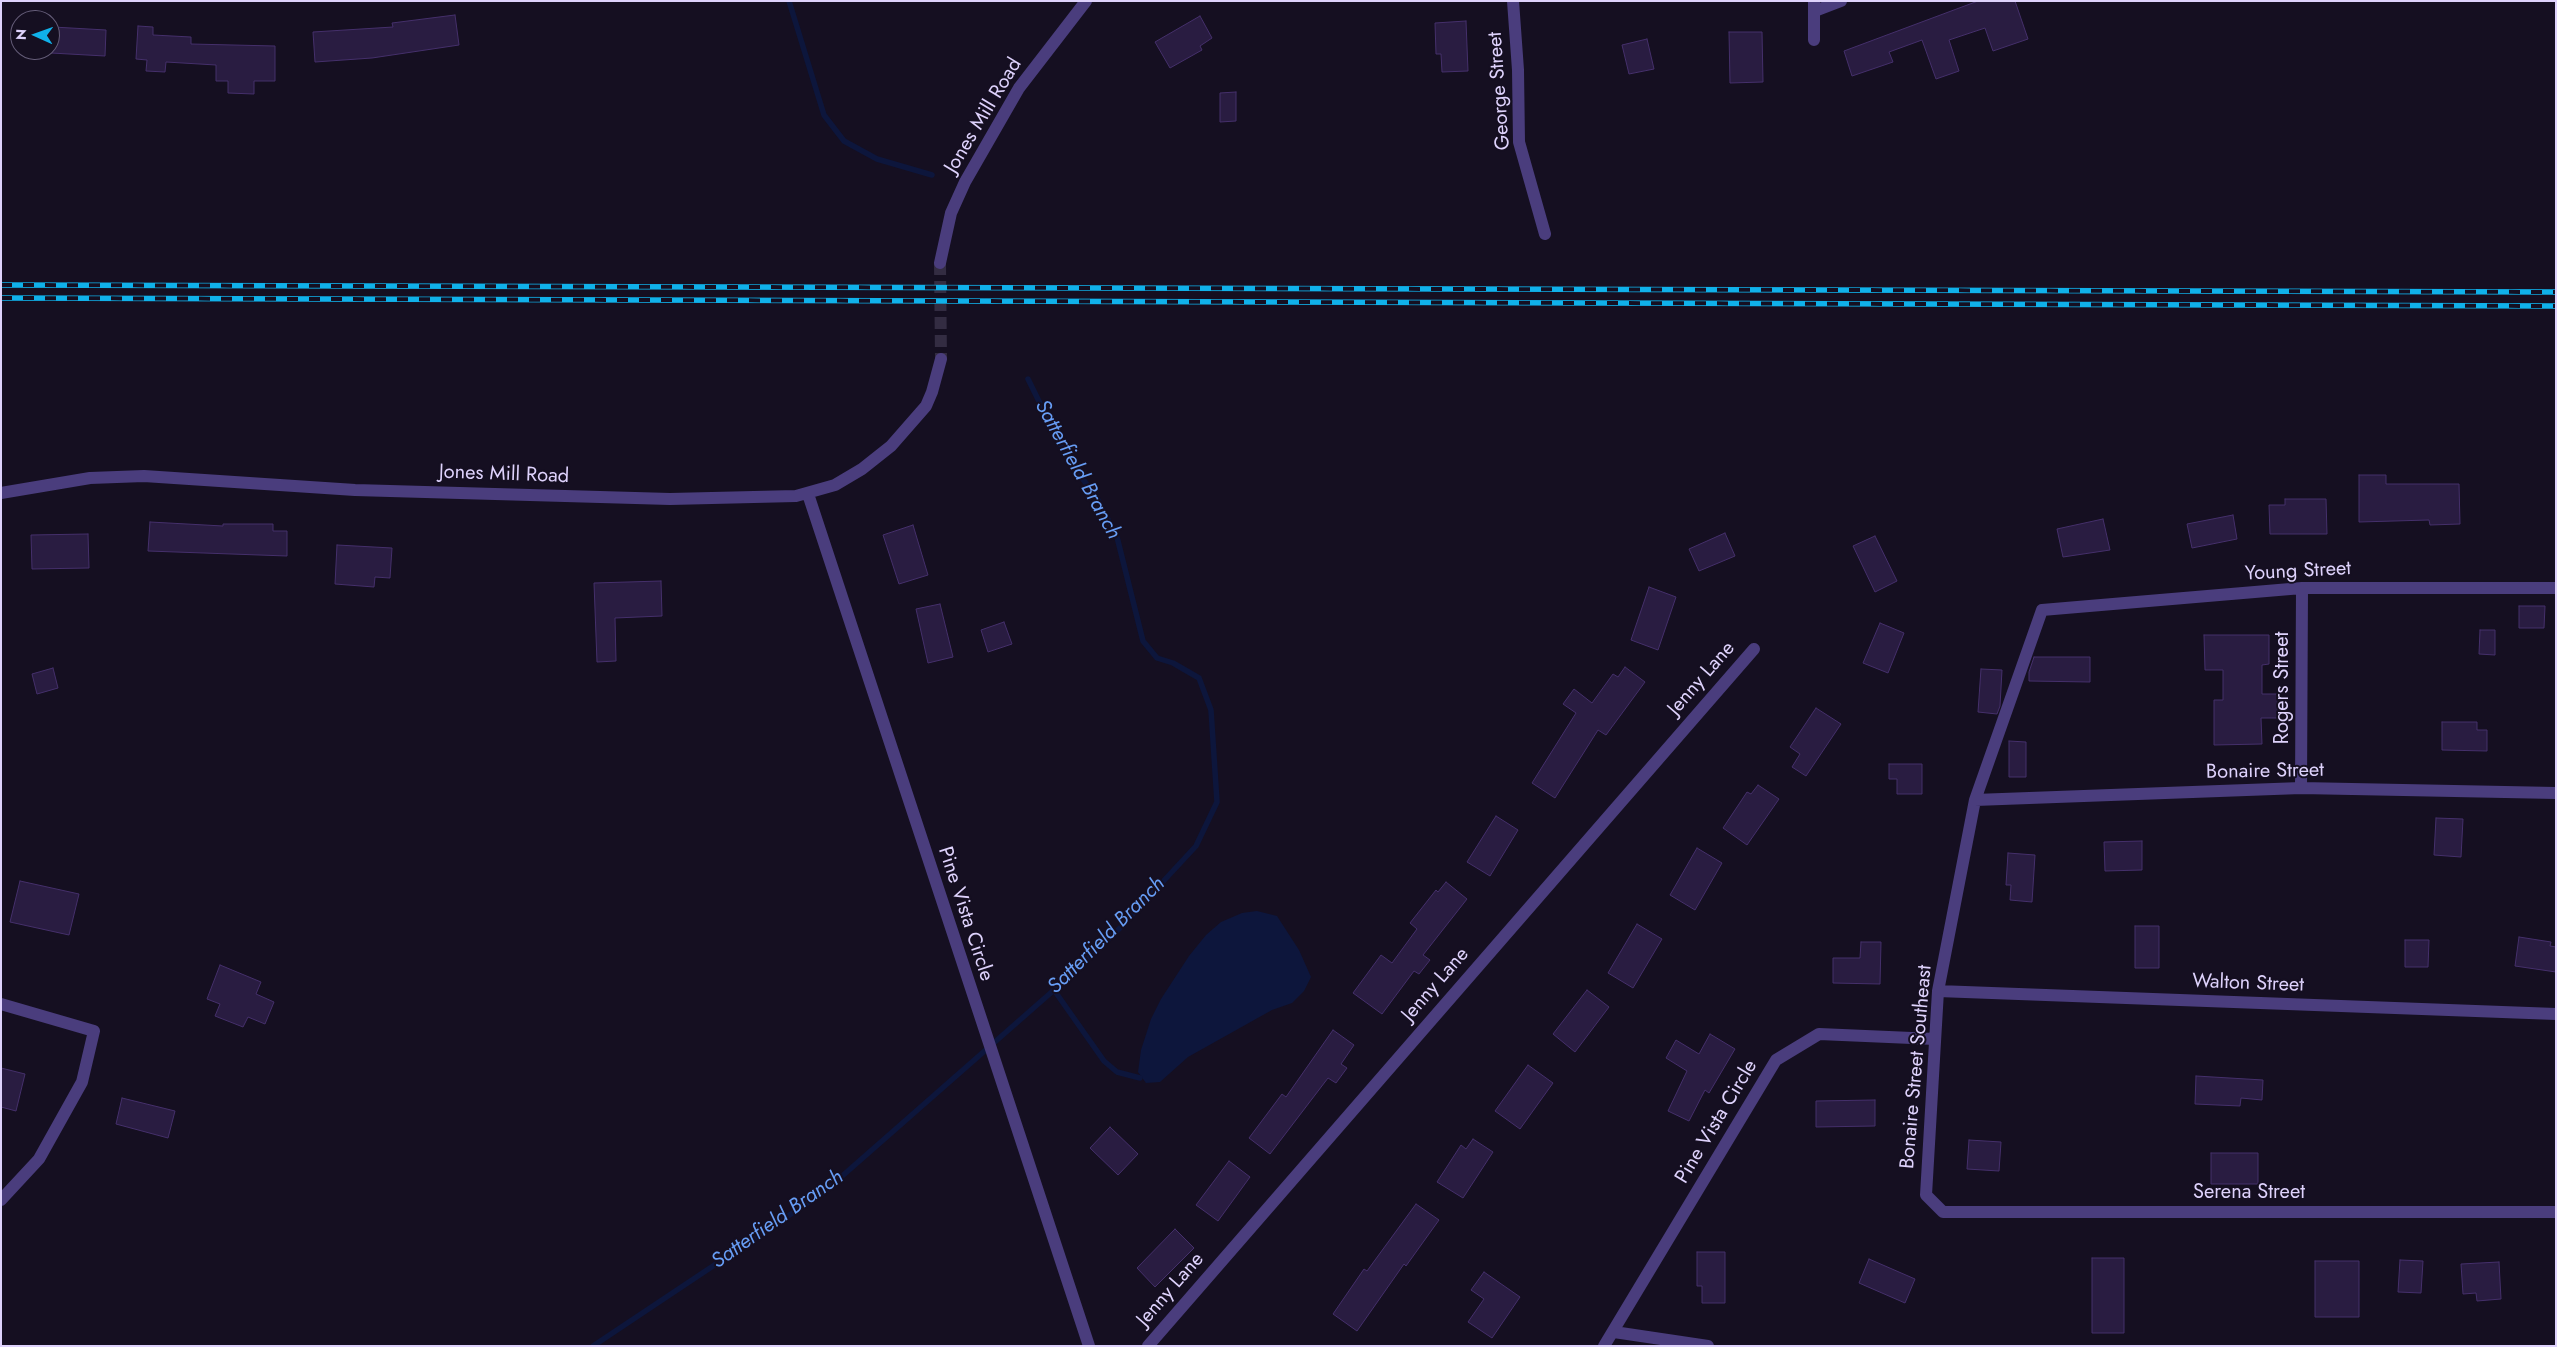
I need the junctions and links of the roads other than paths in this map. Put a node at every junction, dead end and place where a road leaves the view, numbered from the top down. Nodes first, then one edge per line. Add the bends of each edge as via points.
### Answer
1 (1086, 1) edge
2 (1512, 1) edge
3 (1842, 1) edge
4 (1815, 6) edge
5 (1814, 40) dead end
6 (1545, 234) dead end
7 (940, 264) tunnel mouth
8 (941, 359) tunnel mouth
9 (1, 494) edge
10 (808, 494) junction
11 (2302, 588) junction
12 (2556, 588) edge
13 (2042, 610) joint
14 (1754, 648) dead end
15 (2301, 788) junction
16 (2556, 793) edge
17 (1975, 800) junction
18 (1938, 991) junction
19 (1, 1004) edge
20 (2556, 1014) edge
21 (1935, 1039) junction
22 (1, 1200) edge
23 (1943, 1212) joint
24 (2556, 1212) edge
25 (1614, 1332) junction
26 (1089, 1346) edge
27 (1148, 1346) edge
28 (1604, 1346) edge
29 (1708, 1346) edge

1 - 7 street, Jones Mill Road via 1019,88 965,182 948,221
2 - 6 street, George Street via 1518,70 1519,142
3 - 4 street
4 - 5 street
8 - 10 street, Jones Mill Road via 929,399 904,433 862,469 835,485
9 - 10 street, Jones Mill Road via 90,478 144,476 355,490 660,499 783,498
10 - 26 street, Pine Vista Circle
11 - 12 street, Young Street
11 - 13 street, Young Street
11 - 15 street, Rogers Street
13 - 17 street, Bonaire Street Southeast
14 - 27 street, Jenny Lane
15 - 16 street, Bonaire Street
15 - 17 street, Bonaire Street
17 - 18 street, Bonaire Street Southeast
18 - 20 street, Walton Street
18 - 21 street, Bonaire Street Southeast
19 - 22 street via 94,1031 82,1082 39,1159
21 - 23 street, Bonaire Street Southeast via 1926,1195
21 - 25 street, Pine Vista Circle via 1819,1034 1776,1060
23 - 24 street, Serena Street
25 - 28 street, Pine Vista Circle
25 - 29 street

